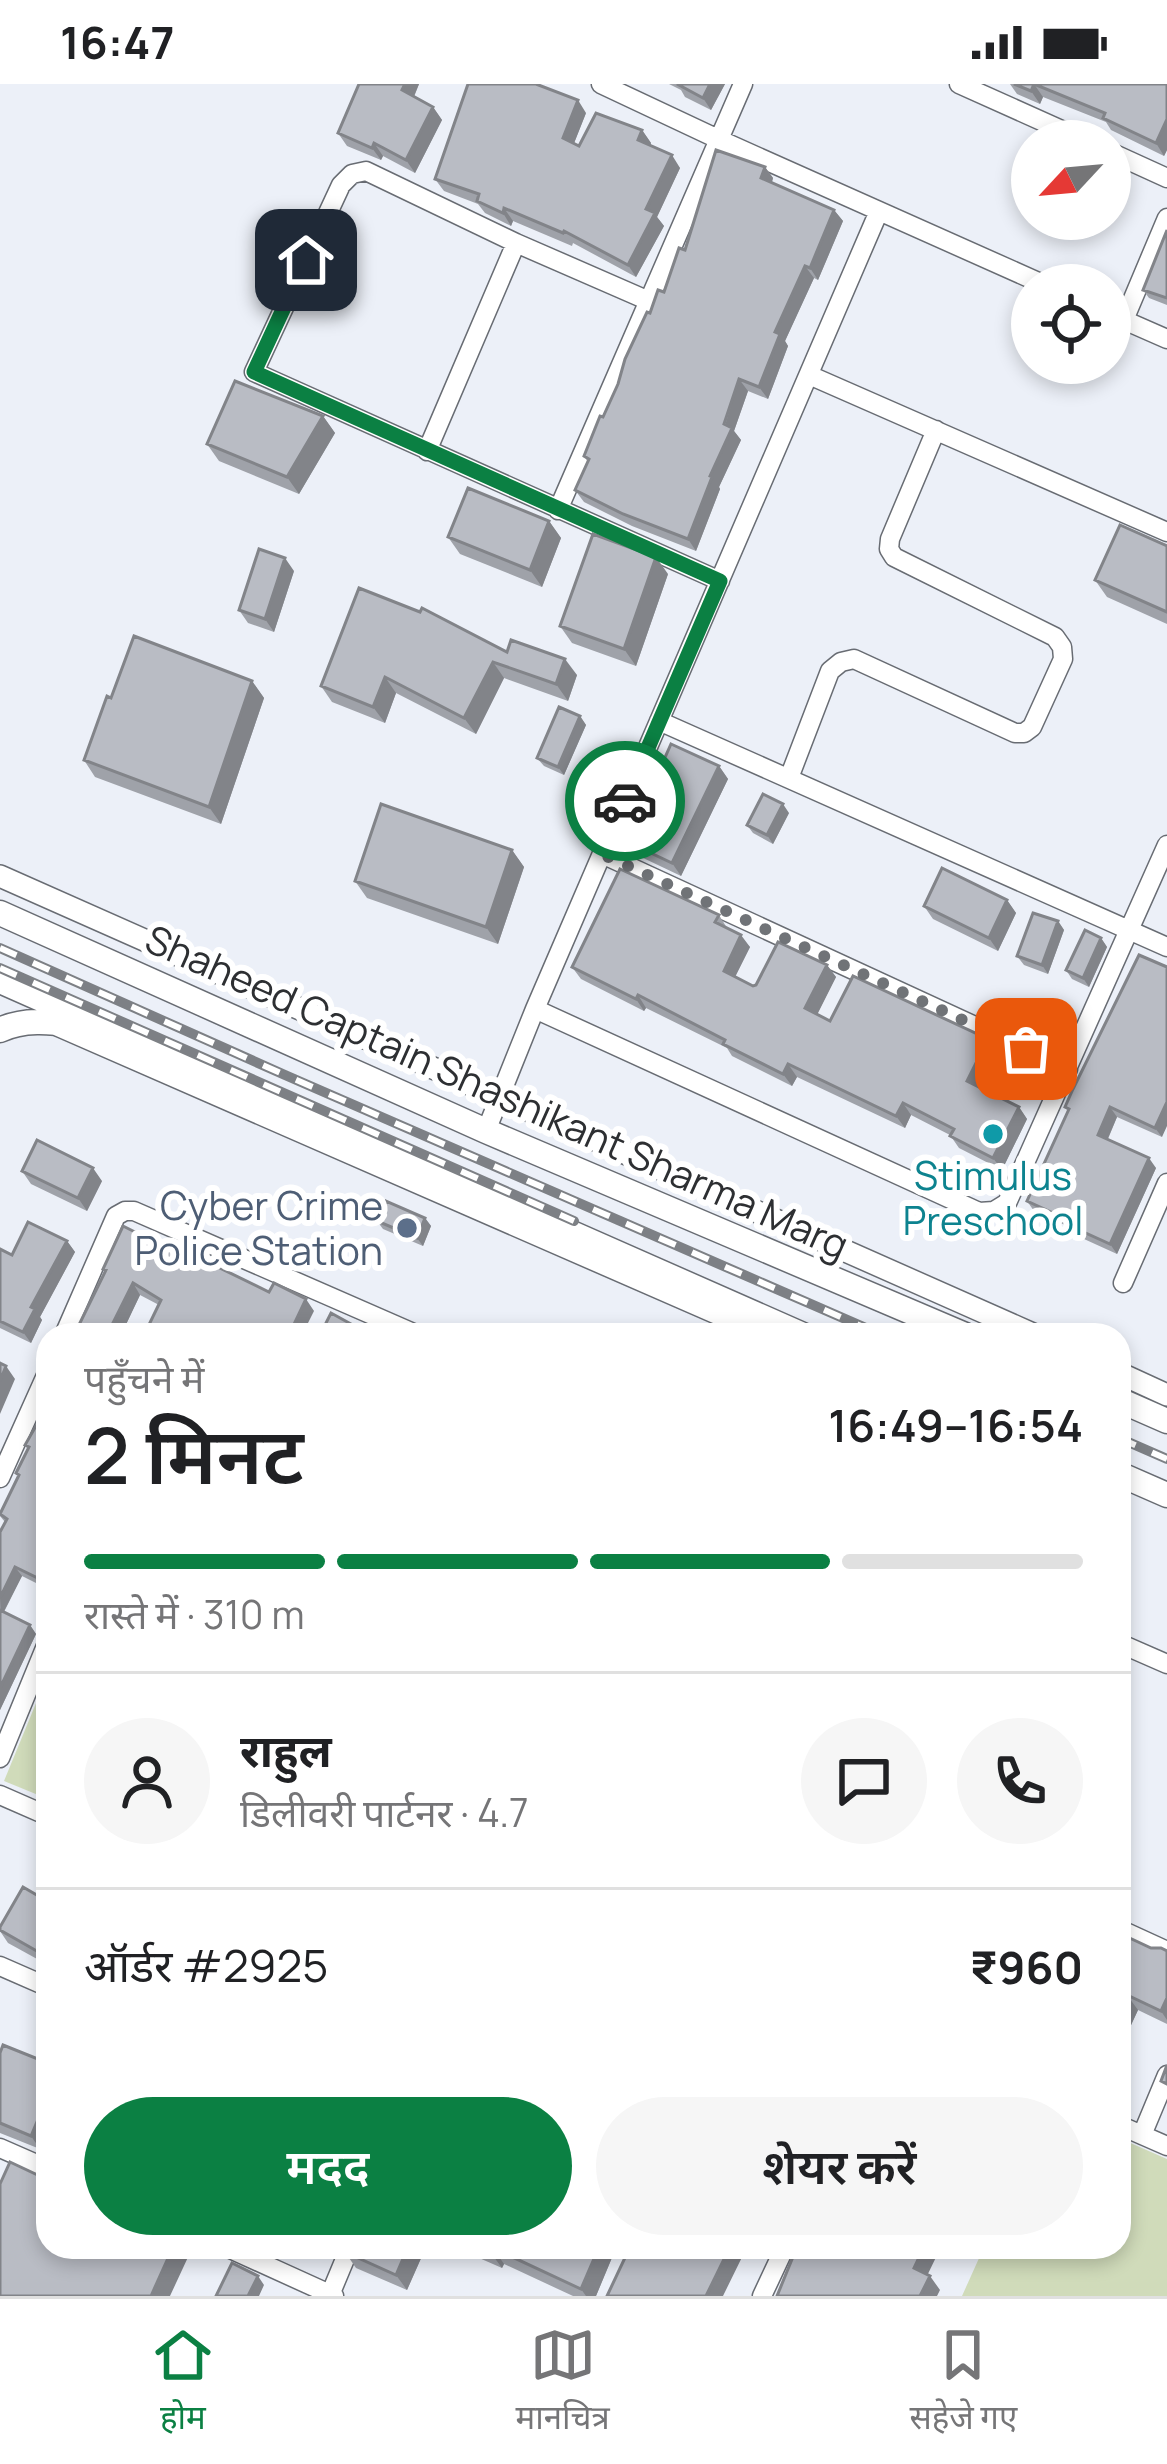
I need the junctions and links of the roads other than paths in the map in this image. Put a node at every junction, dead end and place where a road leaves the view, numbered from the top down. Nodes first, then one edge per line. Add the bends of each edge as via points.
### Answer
1 (602, 84) edge
2 (743, 84) edge
3 (958, 84) edge
4 (1039, 120) edge
5 (719, 140) junction
6 (1131, 162) edge
7 (1167, 178) edge
8 (879, 212) junction
9 (1167, 218) edge
10 (516, 243) junction
11 (1011, 270) edge
12 (1131, 289) edge
13 (650, 301) junction
14 (1131, 323) edge
15 (1167, 339) edge
16 (808, 375) junction
17 (936, 430) junction
18 (427, 451) junction
19 (558, 510) junction
20 (1167, 532) edge
21 (720, 581) junction
22 (659, 721) junction
23 (789, 778) junction
24 (1167, 845) edge
25 (602, 854) junction
26 (0, 876) edge
27 (0, 913) edge
28 (1131, 931) junction
29 (1167, 947) edge
30 (0, 982) edge
31 (535, 1010) junction
32 (45, 1022) junction
33 (100, 1026) junction
34 (0, 1030) edge
35 (1068, 1069) junction
36 (501, 1097) junction
37 (486, 1131) junction
38 (1167, 1183) edge
39 (1123, 1282) dead end
40 (69, 1323) edge
41 (391, 1323) edge
42 (735, 1323) edge
43 (776, 1323) edge
44 (937, 1323) edge
45 (1008, 1323) edge
46 (1131, 1378) edge
47 (1167, 1395) edge
48 (36, 1398) edge
49 (1131, 1405) edge
50 (1167, 1421) edge
51 (0, 1478) edge
52 (1131, 1479) edge
53 (1167, 1495) edge
54 (1131, 1648) edge
55 (1167, 1664) edge
56 (36, 1670) edge
57 (0, 1757) edge
58 (0, 1795) edge
59 (36, 1811) edge
60 (1131, 1934) edge
61 (1167, 1951) edge
62 (0, 1966) edge
63 (36, 1982) edge
64 (1167, 2075) edge
65 (1131, 2130) edge
66 (1142, 2135) junction
67 (1167, 2146) edge
68 (0, 2148) edge
69 (36, 2164) edge
70 (252, 2259) edge
71 (346, 2259) edge
72 (779, 2259) edge
73 (332, 2295) edge
74 (762, 2296) edge

1 - 5 street
2 - 5 street
3 - 4 street
5 - 8 street
5 - 13 street
6 - 7 street
8 - 11 street
8 - 16 street
9 - 12 street
10 - 13 street
10 - 18 street
10 - 18 street via 366,171 352,173 254,372
13 - 19 street
14 - 15 street
16 - 17 street
16 - 21 street
17 - 20 street
17 - 23 street via 889,549 1055,637 1063,659 1024,733 854,659 841,662 830,671
18 - 19 street
19 - 21 street
21 - 22 street
22 - 23 street
22 - 25 street
23 - 28 street
24 - 28 street
25 - 31 street
25 - 35 street
26 - 36 street
27 - 37 main road, Shaheed Captain Shashikant Sharma Marg
28 - 29 street
28 - 35 street
30 - 33 main road
31 - 35 street via 979,1212 1006,1203
31 - 36 street
32 - 33 main road
32 - 34 main road
32 - 42 street
33 - 43 main road
36 - 37 street
36 - 45 street
37 - 44 main road, Shaheed Captain Shashikant Sharma Marg
38 - 39 street
40 - 41 street via 125,1211
46 - 47 street
48 - 51 street
49 - 50 main road
52 - 53 main road
54 - 55 street
56 - 57 street
58 - 59 street
60 - 61 street
62 - 63 street
64 - 66 street
65 - 66 street
66 - 67 street
68 - 69 street
70 - 73 street
71 - 73 street
72 - 74 street

